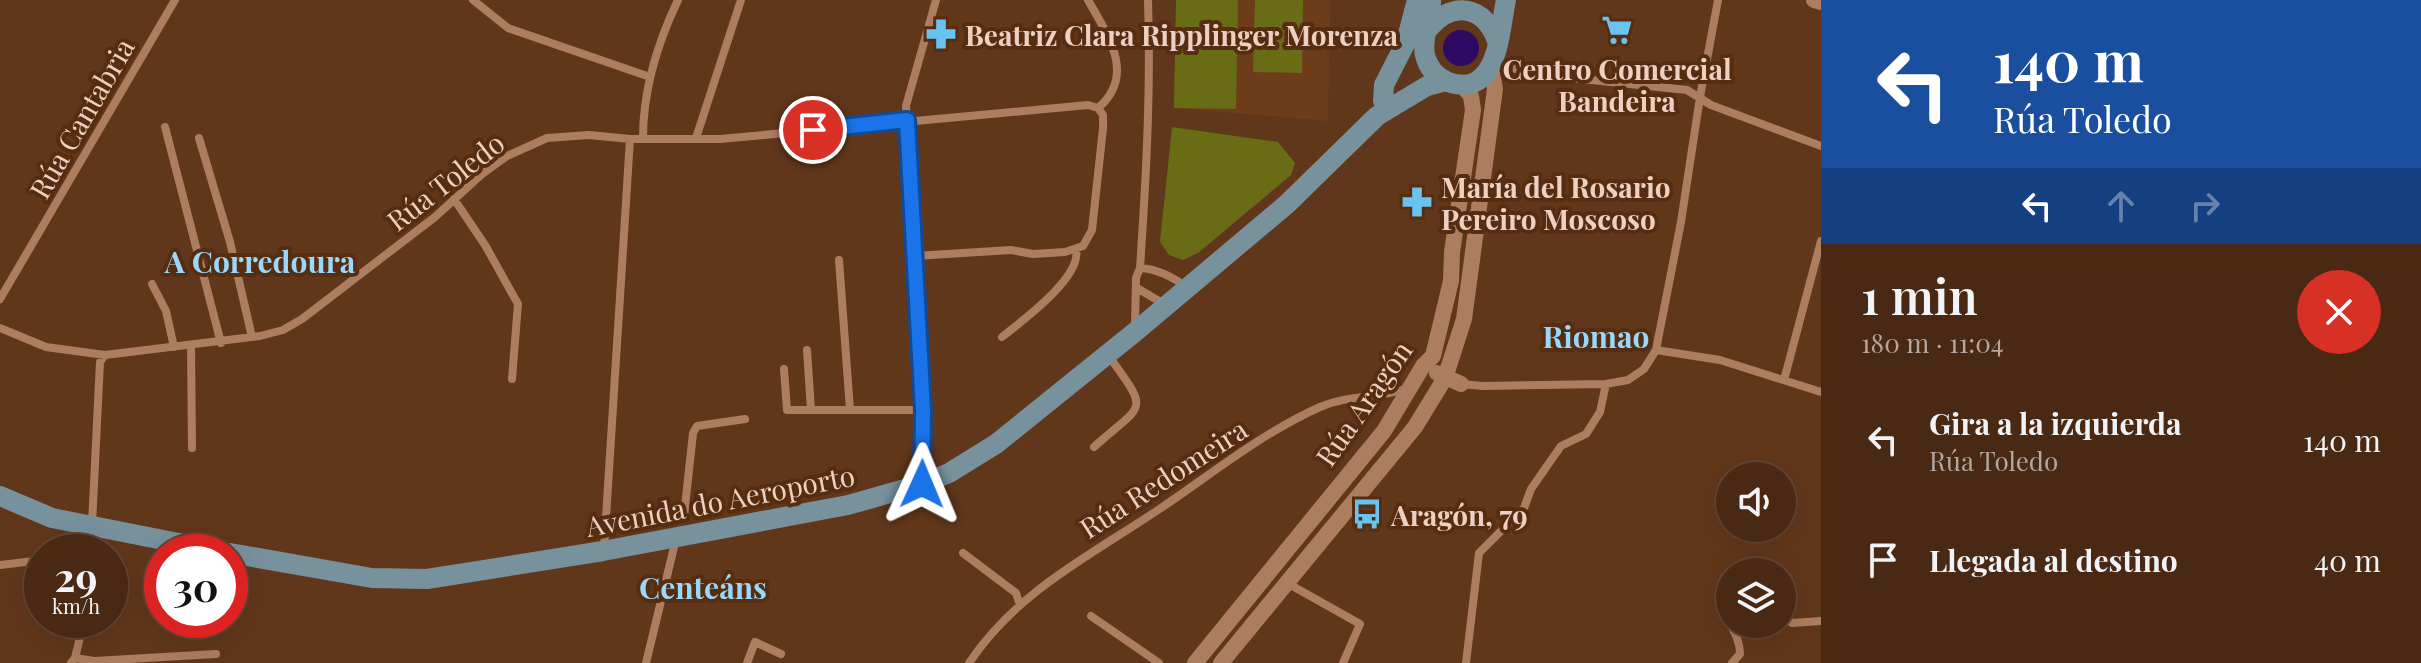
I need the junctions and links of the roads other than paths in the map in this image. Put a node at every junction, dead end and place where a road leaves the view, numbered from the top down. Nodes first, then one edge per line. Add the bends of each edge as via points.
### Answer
1 (175, 0) edge
2 (473, 0) edge
3 (678, 0) edge
4 (741, 0) edge
5 (936, 0) edge
6 (1088, 0) edge
7 (1148, 0) edge
8 (1417, 0) edge
9 (1431, 0) edge
10 (1506, 0) edge
11 (1718, 0) edge
12 (1814, 0) edge
13 (1821, 2) edge
14 (1426, 37) junction
15 (1497, 41) junction
16 (1493, 65) junction
17 (650, 77) junction
18 (1454, 83) junction
19 (1700, 97) junction
20 (1098, 108) junction
21 (1380, 108) junction
22 (907, 120) junction
23 (165, 127) dead end
24 (199, 138) dead end
25 (643, 138) junction
26 (696, 138) junction
27 (630, 139) junction
28 (1821, 146) edge
29 (454, 199) junction
30 (1821, 241) edge
31 (1076, 250) junction
32 (915, 256) junction
33 (839, 260) dead end
34 (1140, 268) junction
35 (152, 284) dead end
36 (1137, 288) junction
37 (1188, 288) junction
38 (0, 299) edge
39 (1167, 305) junction
40 (0, 328) edge
41 (1135, 332) junction
42 (252, 337) junction
43 (1002, 337) dead end
44 (221, 343) junction
45 (191, 345) junction
46 (174, 347) junction
47 (807, 350) dead end
48 (1656, 350) junction
49 (105, 355) junction
50 (1107, 355) junction
51 (1433, 356) junction
52 (784, 369) dead end
53 (1445, 378) junction
54 (512, 379) dead end
55 (1784, 380) junction
56 (1461, 384) joint
57 (1606, 384) junction
58 (1413, 386) junction
59 (1821, 392) edge
60 (811, 410) junction
61 (850, 410) junction
62 (923, 410) junction
63 (745, 419) dead end
64 (1094, 447) dead end
65 (192, 448) dead end
66 (922, 484) junction
67 (0, 496) edge
68 (681, 526) junction
69 (91, 527) junction
70 (144, 537) edge
71 (603, 551) junction
72 (963, 553) dead end
73 (248, 556) edge
74 (24, 562) edge
75 (0, 565) edge
76 (1287, 583) junction
77 (1020, 605) junction
78 (1091, 616) dead end
79 (1821, 621) edge
80 (1796, 623) edge
81 (79, 638) edge
82 (1738, 638) edge
83 (216, 654) dead end
84 (781, 654) dead end
85 (73, 661) edge
86 (646, 663) edge
87 (747, 663) edge
88 (969, 663) edge
89 (1159, 663) edge
90 (1195, 663) edge
91 (1221, 663) edge
92 (1343, 663) edge
93 (1466, 663) edge
94 (1732, 663) edge

1 - 38 street, Rúa Cantabria
2 - 17 street via 508,28
3 - 17 street via 659,39
4 - 26 street
5 - 22 street via 910,86
6 - 20 street via 1115,50 1114,88
7 - 34 street via 1151,70
8 - 21 main road
9 - 14 main road
10 - 15 main road, Rúa Aragón
11 - 19 street
12 - 13 main road
14 - 15 main road via 1437,18 1461,10 1485,19
14 - 18 main road, Rúa Aragón via 1429,67
14 - 21 main road, Avenida do Aeroporto
15 - 16 main road, Rúa Aragón
16 - 18 main road via 1478,80
16 - 19 street via 1687,90
16 - 53 main road, Rúa Aragón via 1495,89 1470,281
17 - 25 street
18 - 21 main road, Avenida do Aeroporto via 1427,86
18 - 51 main road, Rúa Aragón via 1471,96 1473,110 1451,281
19 - 28 street
19 - 48 street
20 - 22 street, Rúa Toledo
20 - 31 street via 1103,128 1096,207 1092,230
21 - 37 main road, Avenida do Aeroporto via 1287,204
22 - 26 street, Rúa Toledo
22 - 32 street
23 - 44 street
24 - 42 street
25 - 26 street, Rúa Toledo
25 - 27 street, Rúa Toledo
27 - 29 street, Rúa Toledo via 547,138 507,156
27 - 71 street
29 - 42 street, Rúa Toledo via 302,319
29 - 54 street via 518,304
30 - 55 street
31 - 32 street
31 - 43 street via 1078,257 1067,278
32 - 62 street
33 - 61 street
34 - 36 street
34 - 37 street via 1153,269
35 - 46 street via 166,311
36 - 39 street
36 - 41 street
37 - 39 main road, Avenida do Aeroporto
39 - 41 main road, Avenida do Aeroporto
40 - 49 street, Rúa Toledo via 54,349
41 - 50 main road, Avenida do Aeroporto
42 - 44 street, Rúa Toledo
44 - 45 street, Rúa Toledo
45 - 46 street, Rúa Toledo
45 - 65 street
46 - 49 street, Rúa Toledo
47 - 60 street
48 - 55 street via 1720,360
48 - 57 street via 1637,376
49 - 69 street via 100,362
50 - 64 street via 1137,397 1137,409
50 - 66 main road, Avenida do Aeroporto via 996,444
51 - 53 main road via 1436,372
51 - 58 main road, Rúa Aragón
52 - 60 street via 787,410
53 - 56 main road
53 - 76 main road, Rúa Aragón via 1415,427
55 - 59 street
56 - 57 street
57 - 93 street via 1600,412 1586,434 1561,446 1524,508 1479,553
58 - 77 street, Rúa Redomeira via 1319,407 1240,451 1073,563
58 - 90 main road, Rúa Aragón via 1384,431
60 - 61 street
61 - 62 street
62 - 66 street
63 - 68 street via 697,426
66 - 68 main road, Avenida do Aeroporto via 848,505
67 - 69 main road via 52,518
68 - 71 main road, Avenida do Aeroporto
68 - 86 street
69 - 70 main road
71 - 73 main road, Avenida do Aeroporto via 398,581
72 - 77 street via 1016,593
74 - 75 street
76 - 91 main road, Rúa Aragón
76 - 92 street via 1360,624
77 - 88 street, Rúa Redomeira
78 - 89 street
79 - 80 street
81 - 85 street
82 - 94 street via 1740,654
83 - 85 street
84 - 87 street via 755,642

